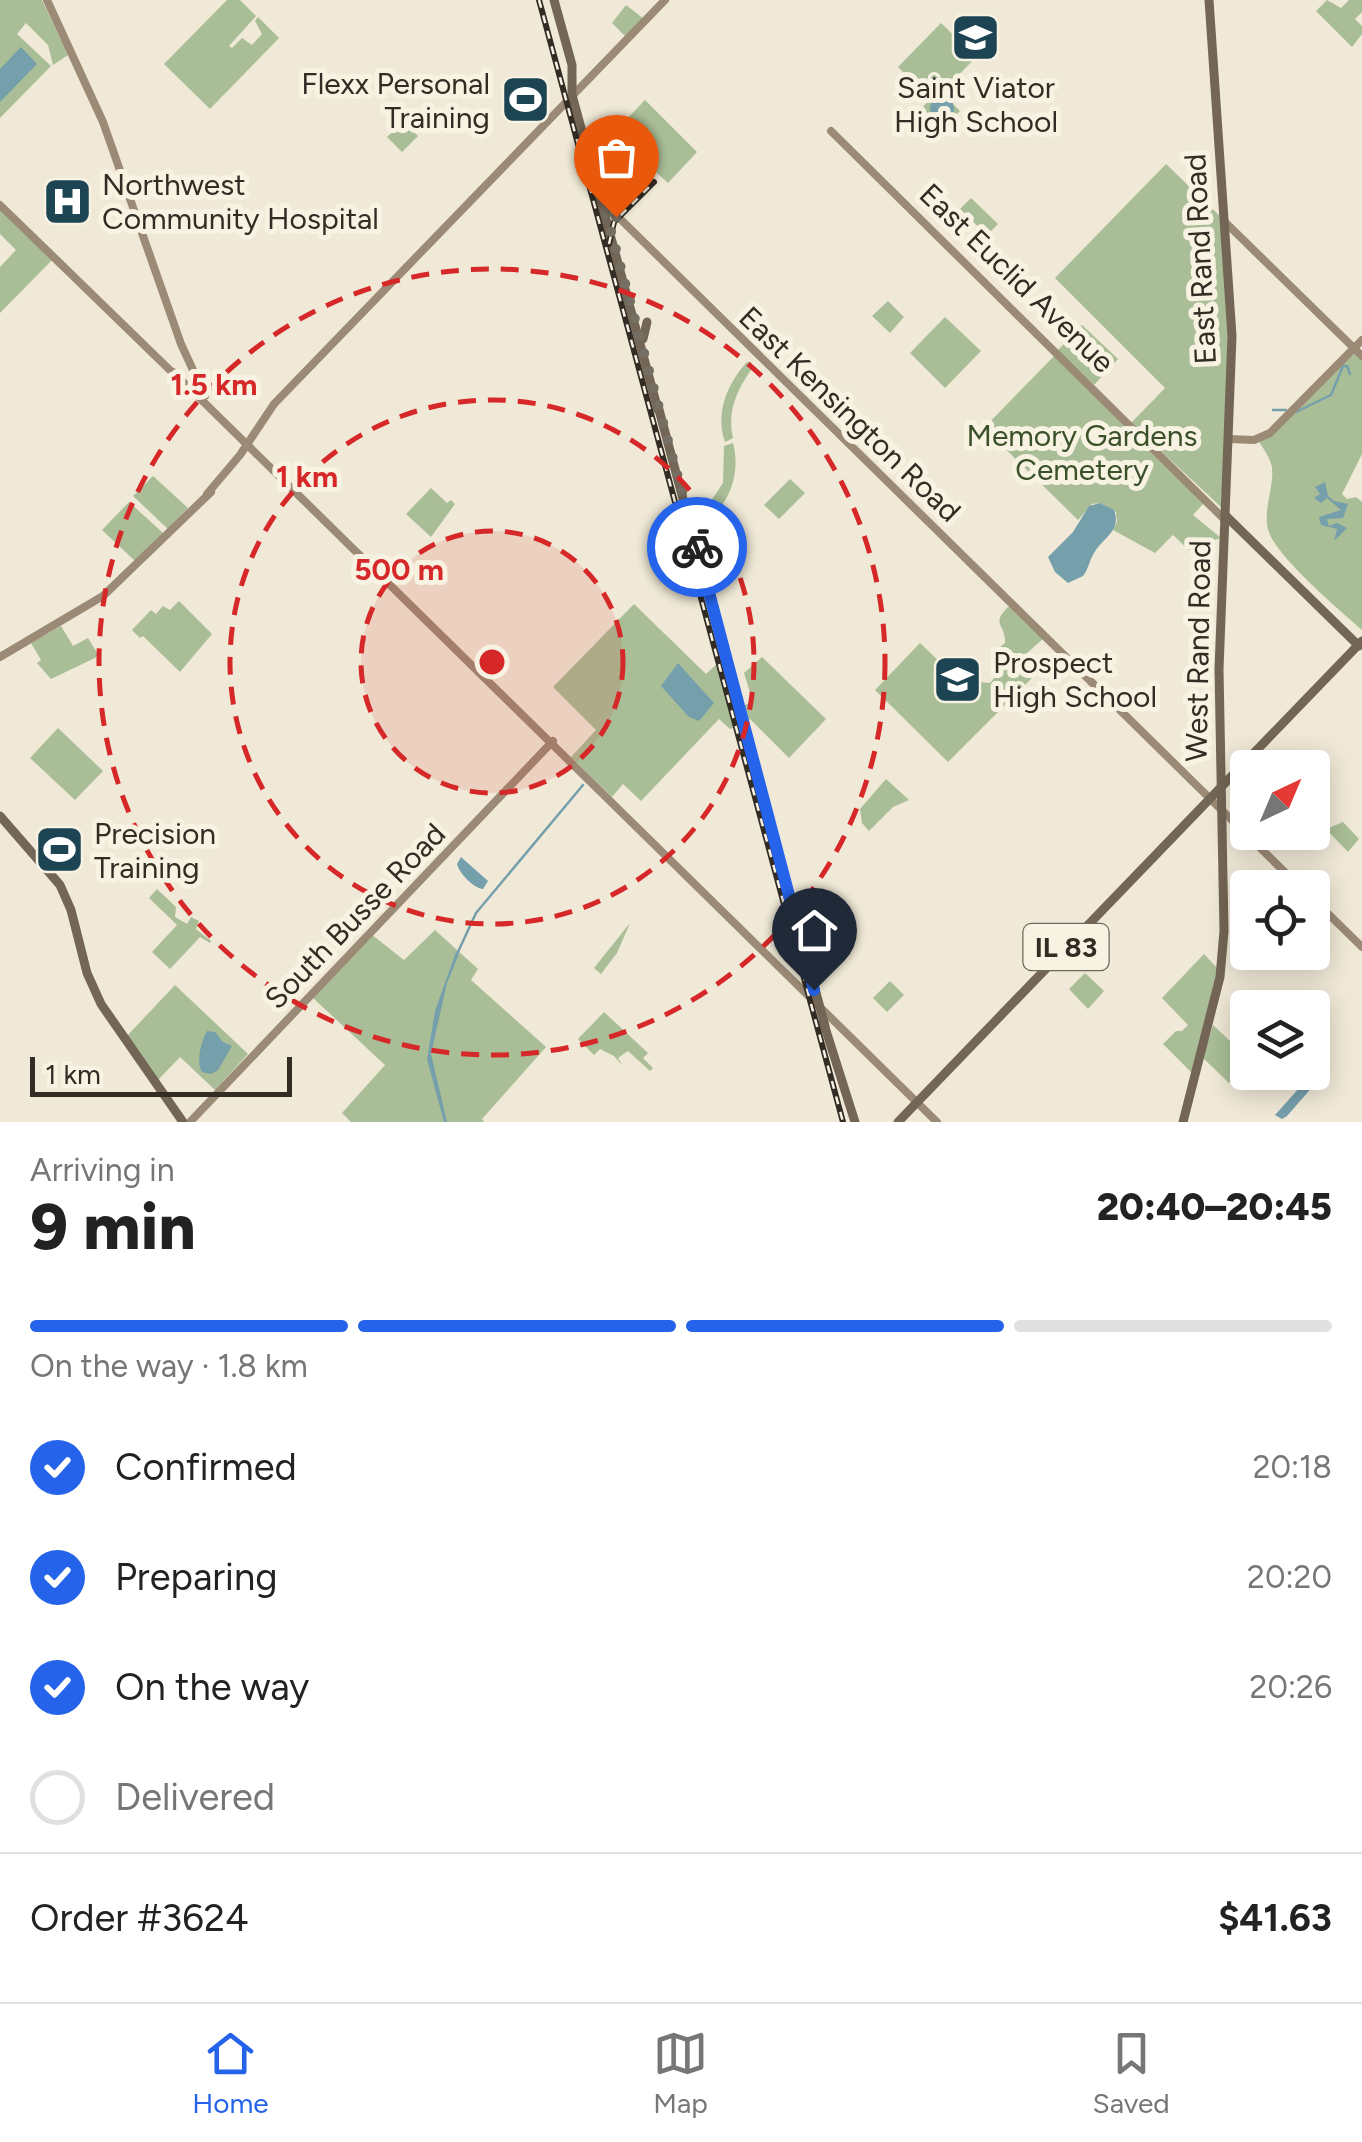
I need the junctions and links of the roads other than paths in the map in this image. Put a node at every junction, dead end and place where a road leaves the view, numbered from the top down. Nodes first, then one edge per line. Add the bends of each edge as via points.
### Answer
1 (47, 0) edge
2 (554, 0) edge
3 (665, 0) edge
4 (1209, 0) edge
5 (576, 88) junction
6 (832, 131) dead end
7 (0, 203) edge
8 (614, 219) junction
9 (1226, 223) junction
10 (1362, 340) edge
11 (1354, 348) junction
12 (1362, 356) edge
13 (191, 370) junction
14 (194, 393) junction
15 (211, 410) junction
16 (1229, 439) junction
17 (249, 447) junction
18 (1167, 460) junction
19 (1225, 518) junction
20 (1360, 647) edge
21 (0, 657) edge
22 (552, 742) junction
23 (1259, 750) edge
24 (1224, 774) junction
25 (1230, 778) edge
26 (1220, 787) junction
27 (1210, 798) junction
28 (1220, 808) junction
29 (2, 820) edge
30 (1226, 820) junction
31 (1282, 870) edge
32 (1330, 915) edge
33 (1362, 946) edge
34 (812, 999) junction
35 (917, 1102) junction
36 (935, 1120) edge
37 (186, 1122) edge
38 (855, 1122) edge
39 (898, 1122) edge
40 (1183, 1122) edge

1 - 13 main road via 103,122
2 - 5 main road
3 - 5 main road
4 - 9 main road, East Rand Road
5 - 8 main road via 603,202
5 - 17 main road via 277,403
6 - 18 main road, East Euclid Avenue
7 - 14 main road
8 - 27 main road, East Kensington Road
8 - 34 main road via 712,606 721,614 716,619 813,980
9 - 11 main road
9 - 16 main road, East Rand Road
10 - 11 main road
11 - 12 main road
11 - 16 main road via 1270,433
13 - 14 main road
13 - 15 main road
14 - 15 main road
15 - 17 main road
16 - 19 main road, East Rand Road
17 - 21 main road via 120,581
17 - 22 main road
18 - 19 main road, East Euclid Avenue
18 - 19 main road, East Euclid Avenue
19 - 20 main road
19 - 24 main road, West Rand Road via 1219,669
20 - 23 main road, IL 83
20 - 24 main road
22 - 34 main road
22 - 37 main road, South Busse Road
24 - 26 main road, West Rand Road
25 - 26 main road, IL 83
26 - 27 main road, IL 83
26 - 28 main road
27 - 28 main road
27 - 35 main road, IL 83
28 - 30 main road
29 - 37 main road via 60,885 102,1006
30 - 31 main road
30 - 40 main road via 1220,977
32 - 33 main road
34 - 35 main road
34 - 38 main road
35 - 36 main road
35 - 39 main road, IL 83

